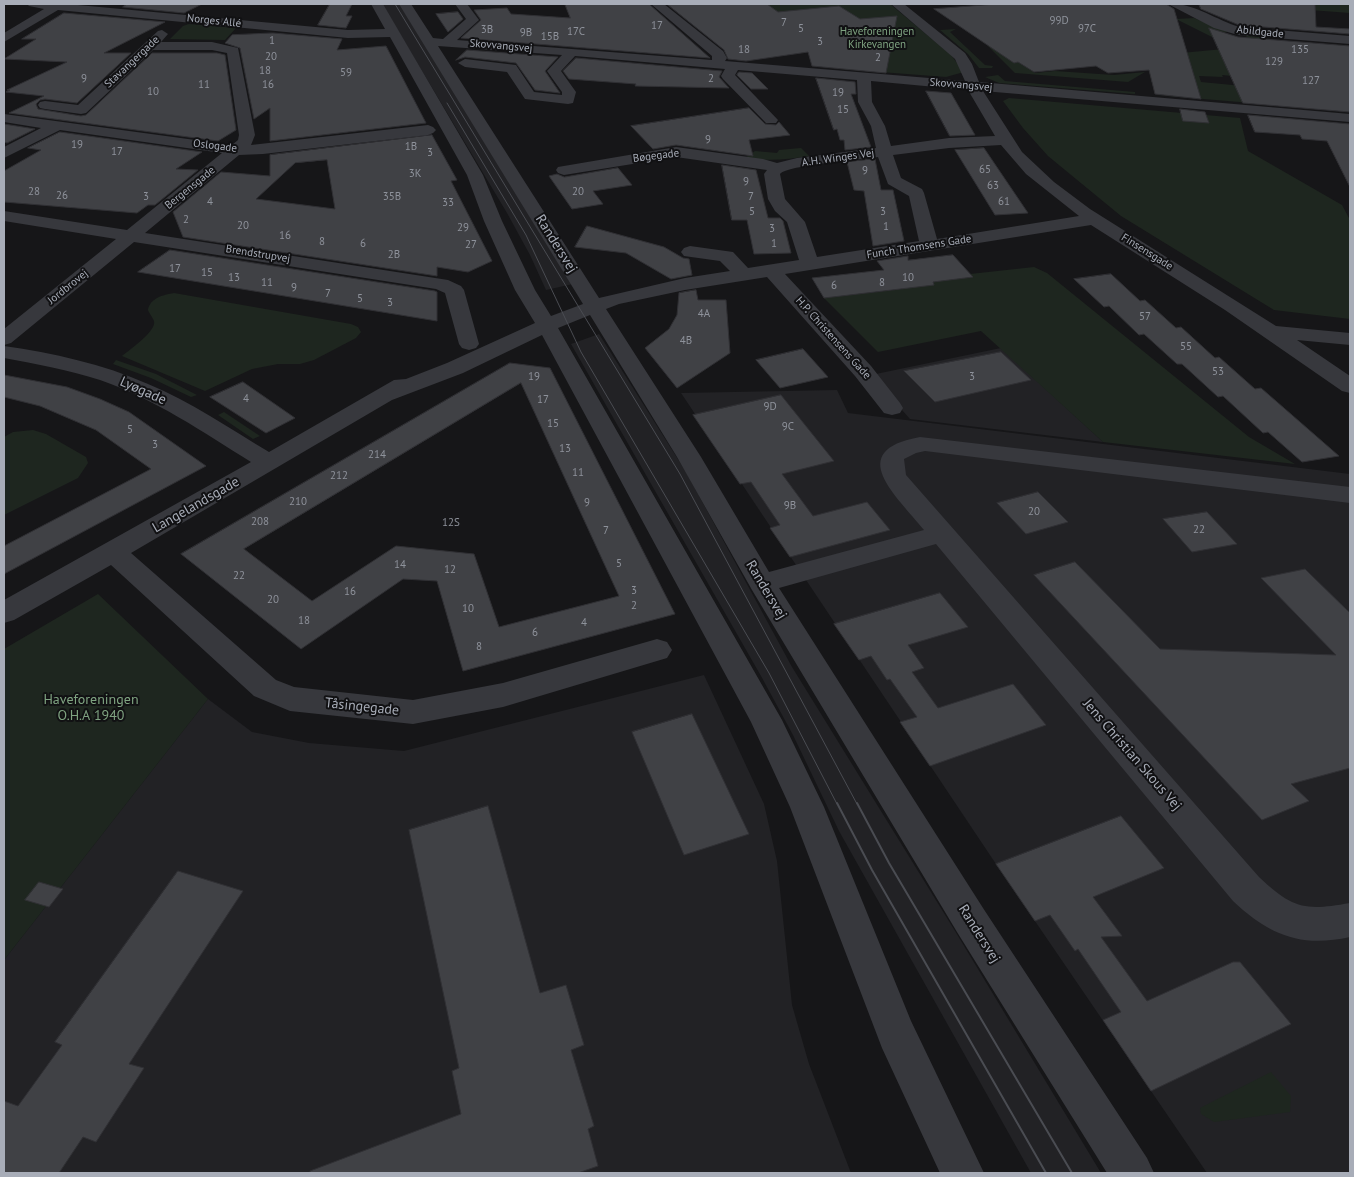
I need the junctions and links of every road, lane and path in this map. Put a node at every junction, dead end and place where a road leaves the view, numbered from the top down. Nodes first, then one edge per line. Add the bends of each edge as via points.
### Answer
1 (33, 4) edge
2 (147, 4) edge
3 (377, 4) edge
4 (405, 4) edge
5 (461, 4) edge
6 (657, 4) edge
7 (897, 4) edge
8 (1174, 4) edge
9 (56, 6) junction
10 (128, 13) junction
11 (220, 13) dead end
12 (186, 18) junction
13 (210, 21) junction
14 (4, 26) edge
15 (19, 28) junction
16 (395, 33) junction
17 (4, 38) edge
18 (1350, 40) edge
19 (430, 42) junction
20 (447, 42) junction
21 (149, 46) junction
22 (572, 52) junction
23 (465, 63) dead end
24 (716, 65) junction
25 (733, 66) junction
26 (864, 77) junction
27 (974, 86) junction
28 (33, 104) dead end
29 (4, 118) edge
30 (1350, 118) edge
31 (771, 120) dead end
32 (58, 125) junction
33 (428, 130) dead end
34 (1006, 140) junction
35 (238, 150) junction
36 (884, 152) junction
37 (4, 154) edge
38 (777, 168) junction
39 (564, 170) dead end
40 (4, 216) edge
41 (1095, 219) junction
42 (132, 235) junction
43 (929, 245) junction
44 (690, 252) dead end
45 (810, 264) junction
46 (771, 270) junction
47 (744, 274) junction
48 (594, 305) junction
49 (516, 325) dead end
50 (547, 325) junction
51 (1273, 332) junction
52 (4, 339) edge
53 (1350, 339) edge
54 (470, 344) junction
55 (4, 352) edge
56 (1350, 386) edge
57 (386, 395) junction
58 (892, 408) dead end
59 (269, 462) junction
60 (1350, 495) edge
61 (942, 534) junction
62 (113, 552) junction
63 (762, 583) junction
64 (4, 613) edge
65 (657, 650) dead end
66 (1350, 920) edge
67 (962, 1173) edge
68 (1132, 1173) edge

1 - 9 street, Norges Allé
2 - 10 street
3 - 16 street
4 - 19 street, Randersvej
5 - 20 street via 472,20
6 - 24 street via 718,54 720,58
7 - 27 street via 960,56 968,67
8 - 18 street, Abildgade via 1238,31
9 - 10 street, Norges Allé
9 - 15 street
10 - 12 street, Norges Allé
11 - 13 street
12 - 13 street, Norges Allé
12 - 21 street, Stavangergade
13 - 16 street, Norges Allé via 356,35
14 - 15 street
15 - 17 street
16 - 50 street via 475,175 526,290
19 - 20 street, Skovvangsvej
19 - 48 street, Randersvej
20 - 22 street, Skovvangsvej
21 - 28 street, Stavangergade via 81,110
21 - 35 street via 212,46 233,51 247,135
22 - 23 street, Skovvangsvej via 554,71 569,92 568,100 530,96 511,68
22 - 24 street, Skovvangsvej
24 - 25 street, Skovvangsvej
25 - 26 street, Skovvangsvej
25 - 31 street via 728,76
26 - 27 street, Skovvangsvej
26 - 36 street via 865,102 878,126
27 - 30 street, Skovvangsvej
27 - 34 street, Finsensgade
29 - 32 street, Oslogade
32 - 35 street, Oslogade
32 - 37 street
33 - 35 street, Oslogade
34 - 36 street, A.H. Winges Vej via 949,143
34 - 41 street, Finsensgade via 1051,187
35 - 42 street, Bergensgade
36 - 38 street, A.H. Winges Vej
36 - 43 street via 894,180 916,193 919,199
38 - 39 street, Bøgegade via 676,152
38 - 45 street via 772,174 777,199 796,222
40 - 42 street, Brendstrupvej
41 - 43 street, Funch Thomsens Gade
41 - 51 street, Finsensgade
42 - 52 street, Jordbrovej
42 - 54 street, Brendstrupvej via 449,286 456,295
43 - 45 street, Funch Thomsens Gade
44 - 47 street via 726,256
45 - 46 street, Funch Thomsens Gade
46 - 47 street, Funch Thomsens Gade
46 - 58 street, H.P. Christensens Gade
47 - 48 street, Funch Thomsens Gade via 635,293
48 - 50 street, Funch Thomsens Gade
48 - 63 street, Randersvej
49 - 54 street, Langelandsgade
50 - 57 street, Langelandsgade via 455,368
50 - 67 street via 766,720 806,807 896,1034
51 - 53 street
51 - 56 street, Finsensgade
54 - 57 street, Langelandsgade
55 - 59 street, Lyøgade via 59,362 123,381 178,408
57 - 59 street, Langelandsgade
59 - 62 street, Langelandsgade
60 - 61 street, Jens Christian Skous Vej via 939,445 913,445 893,456 892,471
61 - 63 street
61 - 66 street, Jens Christian Skous Vej via 1264,907 1289,922 1319,925
62 - 64 street, Langelandsgade
62 - 65 street, Tåsingegade via 265,688 290,699 414,712 502,695
63 - 68 street, Randersvej via 970,920

